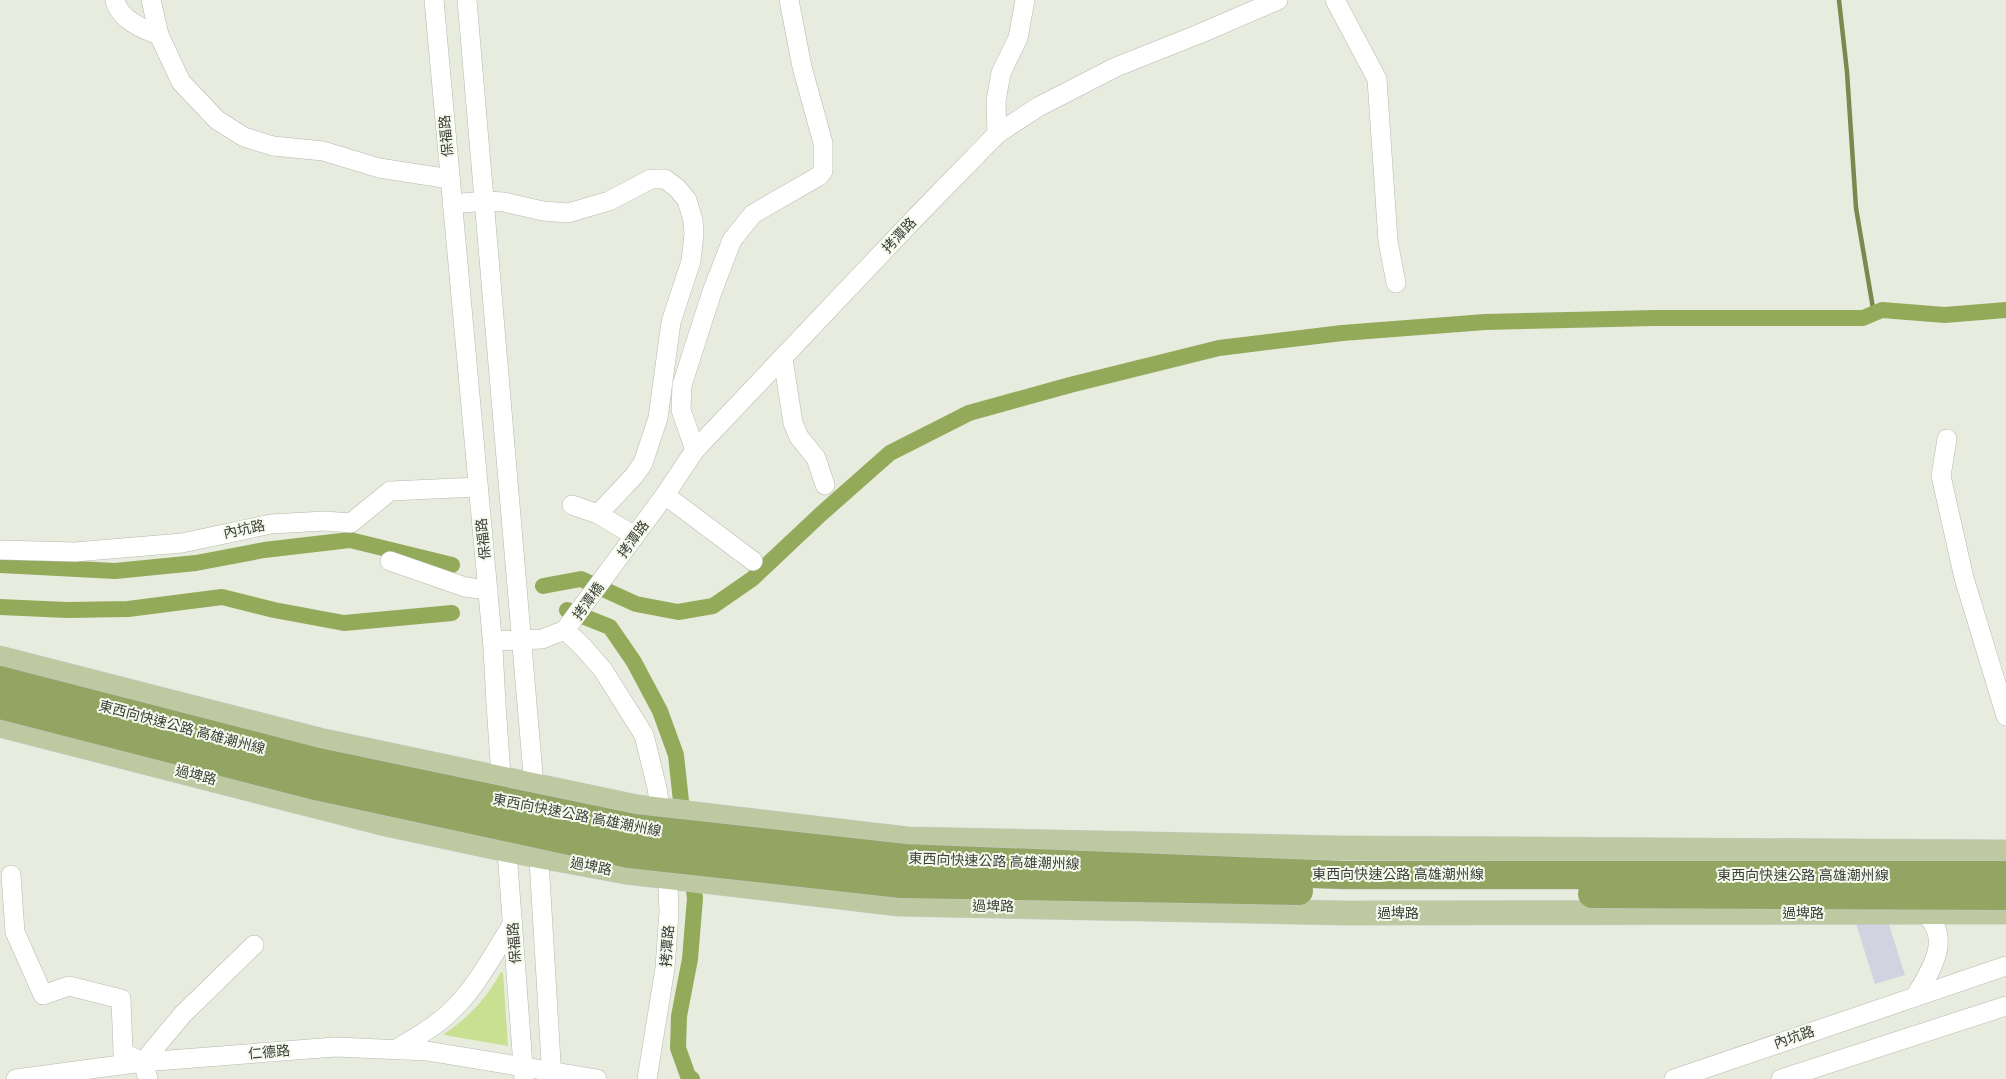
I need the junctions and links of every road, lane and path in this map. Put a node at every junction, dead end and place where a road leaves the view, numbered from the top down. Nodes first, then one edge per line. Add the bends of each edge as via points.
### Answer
1 (115, 0) edge
2 (151, 0) edge
3 (434, 0) edge
4 (467, 0) edge
5 (789, 0) edge
6 (1025, 0) edge
7 (1278, 0) edge
8 (1335, 0) edge
9 (159, 35) junction
10 (997, 134) junction
11 (450, 179) junction
12 (484, 201) junction
13 (452, 204) junction
14 (1396, 283) dead end
15 (783, 359) junction
16 (1947, 439) dead end
17 (695, 450) junction
18 (825, 485) dead end
19 (478, 488) junction
20 (665, 495) junction
21 (572, 505) dead end
22 (598, 514) junction
23 (635, 536) junction
24 (0, 550) edge
25 (390, 561) dead end
26 (753, 561) dead end
27 (605, 578) joint
28 (488, 590) junction
29 (569, 627) junction
30 (522, 640) junction
31 (493, 641) junction
32 (0, 658) edge
33 (0, 680) edge
34 (0, 706) edge
35 (2006, 716) edge
36 (0, 725) edge
37 (502, 778) junction
38 (534, 786) junction
39 (665, 810) junction
40 (507, 850) junction
41 (2006, 852) edge
42 (539, 856) junction
43 (2006, 875) edge
44 (11, 876) dead end
45 (674, 878) junction
46 (2006, 896) edge
47 (1923, 912) junction
48 (2006, 912) edge
49 (513, 923) junction
50 (254, 945) dead end
51 (2006, 966) edge
52 (1915, 996) junction
53 (2006, 1006) edge
54 (395, 1050) junction
55 (145, 1070) edge
56 (523, 1072) edge
57 (552, 1075) edge
58 (16, 1079) edge
59 (597, 1079) edge
60 (647, 1079) edge
61 (1674, 1079) edge
62 (1781, 1079) edge

1 - 9 street via 117,9 140,28
2 - 9 street
3 - 11 street, 保福路
4 - 12 street
5 - 17 street via 802,67 823,143 823,171 753,214 732,240 682,386 681,410
6 - 10 street via 1018,38 1001,73 996,101
7 - 10 street, 拷潭路 via 1116,67 1038,107
8 - 14 street via 1377,79 1388,241
9 - 11 street via 181,82 216,120 244,137 272,146 323,151 379,168
10 - 15 street, 拷潭路
11 - 13 street, 保福路
12 - 13 street
12 - 22 street via 568,213 609,201 651,179 665,179 677,188 690,210 694,234 691,261 671,322 658,418 643,462
12 - 30 street
13 - 19 street, 保福路
15 - 17 street, 拷潭路
15 - 18 street via 793,423 799,437 816,458
16 - 35 street via 1941,476 1964,578
17 - 20 street, 拷潭路
19 - 24 street, 內坑路 via 390,491 351,523 271,524 182,543 85,551
19 - 28 street, 保福路
20 - 23 street, 拷潭路
20 - 26 street
21 - 22 street
22 - 23 street
23 - 27 street, 拷潭路
25 - 28 street via 465,587
27 - 29 street, 拷潭橋
28 - 31 street, 保福路
29 - 30 street via 542,639
29 - 39 street, 拷潭路 via 603,670 644,735
30 - 31 street
30 - 38 street
31 - 37 street, 保福路
32 - 37 main road via 324,741
33 - 43 highway, 東西向快速公路 高雄潮州線, bridge via 318,762 634,828 905,858 1343,874
34 - 46 highway, 東西向快速公路 高雄潮州線, bridge via 311,785 629,854 901,884 1343,892
36 - 40 main road, 過埤路 via 381,823
37 - 38 main road
37 - 40 street, 保福路
38 - 39 main road
38 - 42 street
39 - 41 main road via 908,839 1352,848
39 - 45 street, 拷潭路
40 - 42 main road, 過埤路
40 - 49 street, 保福路
42 - 45 main road, 過埤路
42 - 57 street
44 - 55 street via 15,932 43,995 69,986 121,999 123,1053
45 - 47 main road, 過埤路 via 898,904 1343,913
45 - 60 street, 拷潭路 via 666,968
47 - 48 main road, 過埤路
47 - 52 street via 1937,928 1938,952
49 - 54 street via 472,988 448,1014
49 - 56 street, 保福路
50 - 55 street via 183,1014
51 - 52 street, 內坑路
52 - 61 street, 內坑路
53 - 62 street
54 - 55 street, 仁德路 via 335,1047
54 - 56 street, 仁德路 via 427,1051
55 - 58 street, 仁德路
56 - 57 street
57 - 59 street

